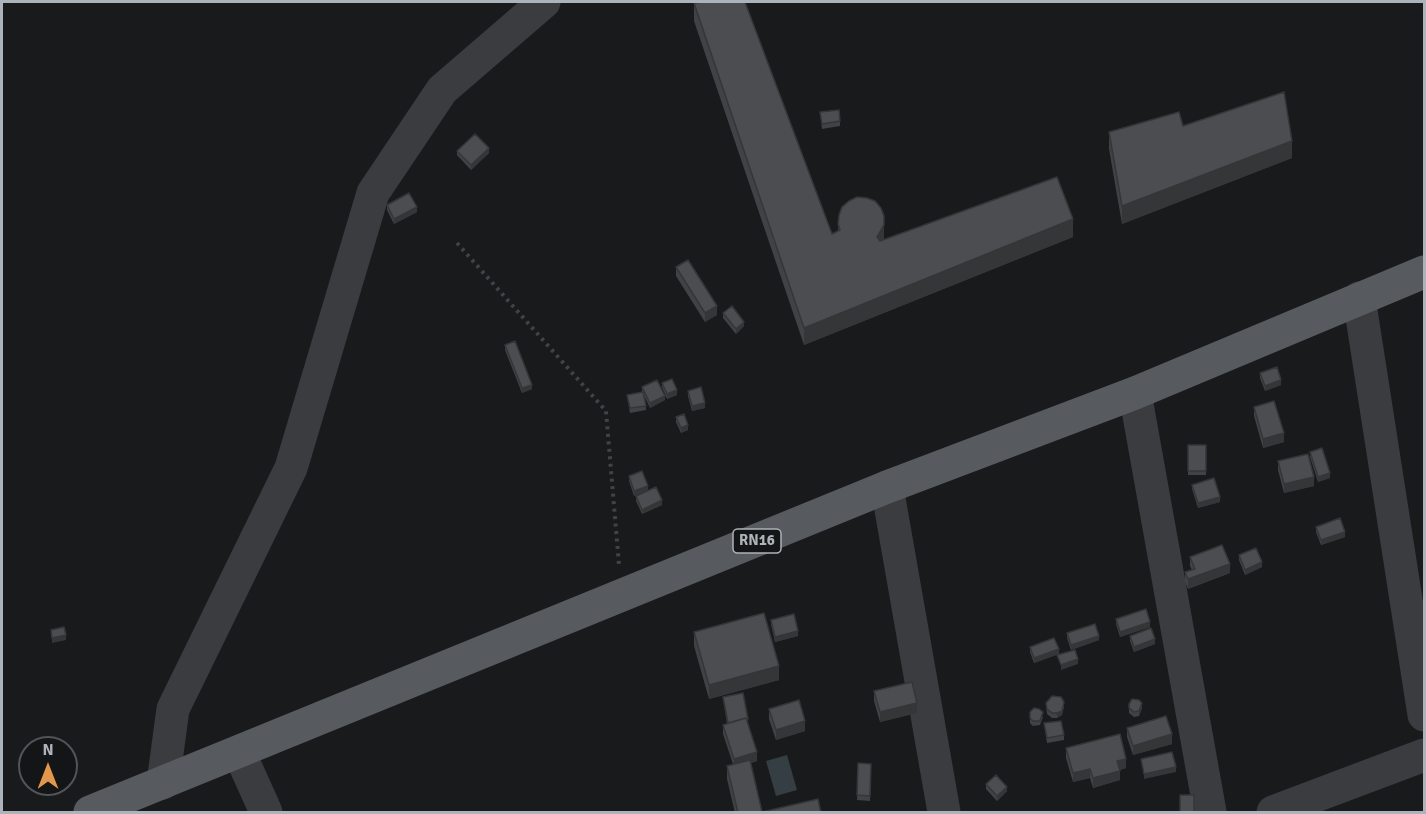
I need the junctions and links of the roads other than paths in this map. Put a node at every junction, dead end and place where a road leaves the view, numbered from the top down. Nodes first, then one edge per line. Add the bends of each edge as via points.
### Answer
1 (544, 2) edge
2 (1425, 272) edge
3 (1359, 298) junction
4 (1136, 393) junction
5 (887, 487) junction
6 (1425, 715) edge
7 (239, 752) junction
8 (1425, 755) edge
9 (144, 796) edge
10 (90, 813) edge
11 (266, 813) edge
12 (945, 813) edge
13 (1209, 813) edge
14 (1273, 813) edge

1 - 9 street via 442,90 373,193 291,468 173,710
2 - 3 main road, RN16
3 - 4 main road, RN16
3 - 6 street
4 - 5 main road, RN16
4 - 13 street
5 - 7 main road, RN16
5 - 12 street
7 - 9 main road, RN16
7 - 11 street
8 - 14 street
9 - 10 main road, RN16

